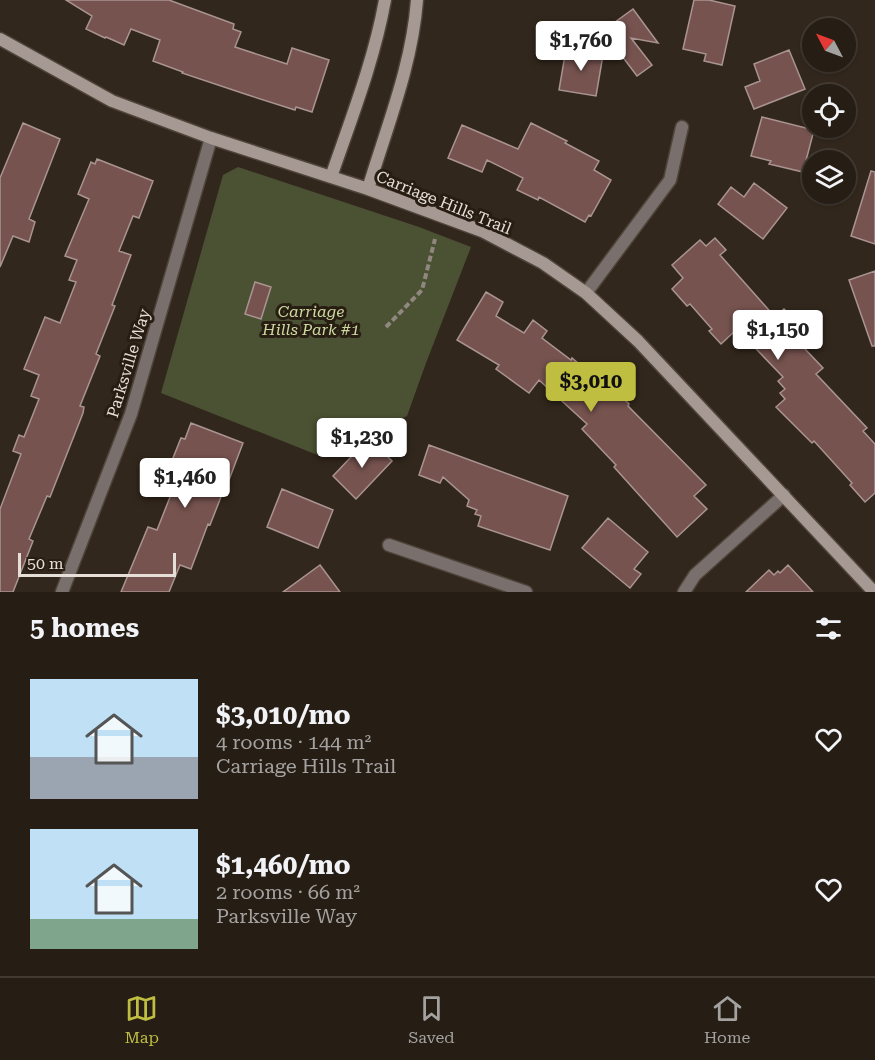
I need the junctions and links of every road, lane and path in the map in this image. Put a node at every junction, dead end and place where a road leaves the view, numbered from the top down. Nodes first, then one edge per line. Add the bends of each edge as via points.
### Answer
1 (385, 0) edge
2 (417, 0) edge
3 (2, 45) edge
4 (682, 127) dead end
5 (211, 138) junction
6 (331, 177) junction
7 (368, 189) junction
8 (435, 239) dead end
9 (586, 293) junction
10 (386, 327) dead end
11 (784, 495) junction
12 (389, 545) dead end
13 (62, 592) edge
14 (526, 592) edge
15 (684, 592) edge
16 (874, 592) edge

1 - 6 street via 363,84
2 - 7 street via 407,66
3 - 5 street, Carriage Hills Trail via 112,101
4 - 9 street via 670,180
5 - 6 street, Carriage Hills Trail
5 - 13 street, Parksville Way via 131,414
6 - 7 street, Carriage Hills Trail
7 - 9 street, Carriage Hills Trail via 482,231 543,263
8 - 10 path via 422,290
9 - 11 street, Carriage Hills Trail via 638,341
11 - 15 street via 695,575
11 - 16 street, Carriage Hills Trail
12 - 14 street

